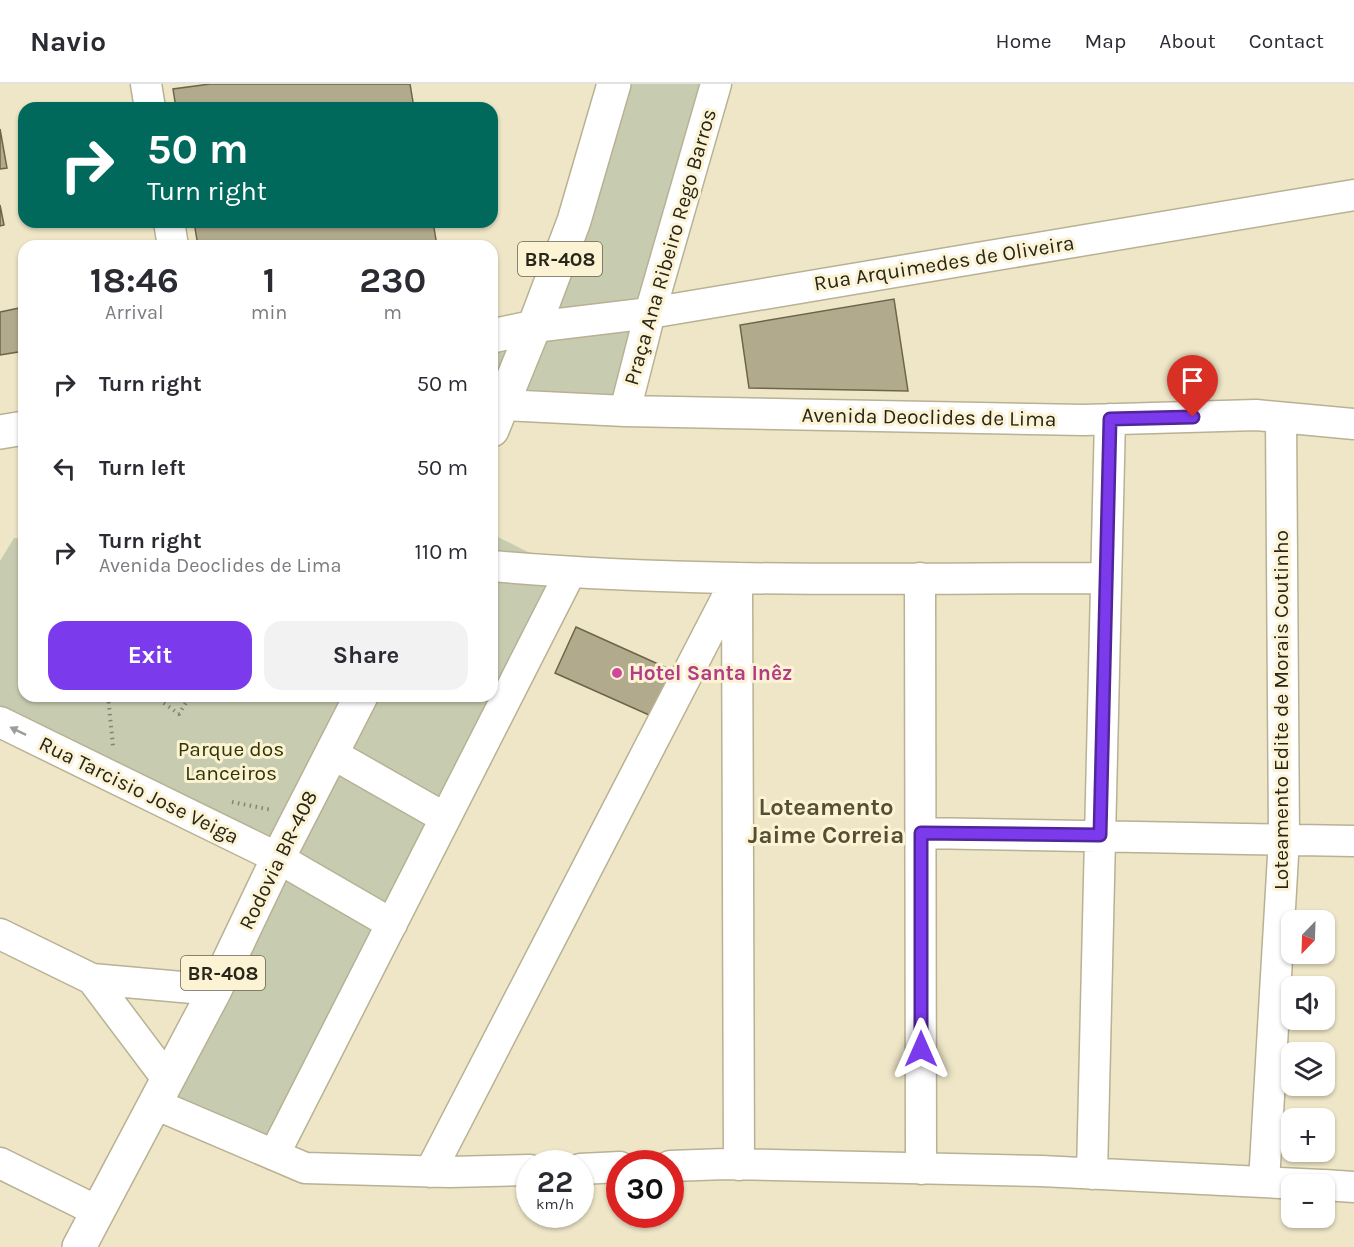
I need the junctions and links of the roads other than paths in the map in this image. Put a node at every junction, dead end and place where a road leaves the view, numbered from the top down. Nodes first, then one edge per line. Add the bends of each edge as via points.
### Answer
1 (146, 84) edge
2 (614, 84) edge
3 (716, 84) edge
4 (149, 102) edge
5 (1354, 195) edge
6 (650, 313) junction
7 (534, 327) junction
8 (498, 335) edge
9 (625, 411) junction
10 (498, 416) edge
11 (498, 418) edge
12 (1281, 418) junction
13 (1110, 419) junction
14 (1354, 424) edge
15 (18, 429) edge
16 (0, 432) edge
17 (498, 567) edge
18 (570, 573) junction
19 (737, 578) junction
20 (920, 578) junction
21 (1106, 578) junction
22 (358, 702) edge
23 (0, 722) edge
24 (331, 753) junction
25 (446, 818) junction
26 (921, 833) junction
27 (1100, 835) junction
28 (1284, 839) junction
29 (1354, 841) edge
30 (278, 858) junction
31 (392, 924) junction
32 (0, 934) edge
33 (92, 979) junction
34 (215, 990) junction
35 (161, 1092) junction
36 (274, 1155) junction
37 (0, 1162) edge
38 (739, 1165) junction
39 (684, 1166) edge
40 (921, 1169) junction
41 (516, 1170) edge
42 (430, 1172) junction
43 (1092, 1174) junction
44 (1264, 1182) junction
45 (1281, 1183) edge
46 (1335, 1185) edge
47 (1354, 1186) edge
48 (98, 1211) junction
49 (79, 1247) edge

1 - 4 street
2 - 7 main road, BR-408 via 574,221
3 - 6 street, Praça Ana Ribeiro Rego Barros
5 - 6 street, Rua Arquimedes de Oliveira
6 - 7 street, Rua Arquimedes de Oliveira
6 - 9 street, Praça Ana Ribeiro Rego Barros
7 - 8 main road
7 - 10 main road, BR-408
9 - 11 street, Avenida Deoclides de Lima
9 - 13 street, Avenida Deoclides de Lima
12 - 13 street, Avenida Deoclides de Lima via 1256,415
12 - 14 street, Avenida Deoclides de Lima
12 - 28 street, Loteamento Edite de Morais Coutinho
13 - 21 street
15 - 16 main road
17 - 18 street
18 - 19 street
18 - 25 street
19 - 20 street
19 - 38 street
19 - 42 street
20 - 21 street
20 - 26 street
21 - 27 street
22 - 24 main road, Rodovia BR-408 / BR-408
30 -> 23 street, Rua Tarcisio Jose Veiga
24 - 25 street
24 - 30 main road, Rodovia BR-408 / BR-408
25 - 31 street
26 - 27 street
26 - 40 street
27 - 28 street
27 - 43 street
28 - 29 street
28 - 44 street, Loteamento Edite de Morais Coutinho
30 - 31 street, Rua Tarcisio Jose Veiga
30 - 34 main road, Rodovia BR-408 / BR-408
31 - 36 street
32 - 33 street
33 - 34 street
33 - 35 street
34 - 35 main road, Rodovia BR-408 / BR-408
35 - 36 street
35 - 48 main road, Rodovia BR-408 / BR-408
36 - 42 street via 305,1168
37 - 48 street
38 - 39 street
38 - 40 street
40 - 43 street
41 - 42 street
43 - 44 street
44 - 45 street
46 - 47 street
48 - 49 main road, Rodovia BR-408 / BR-408

